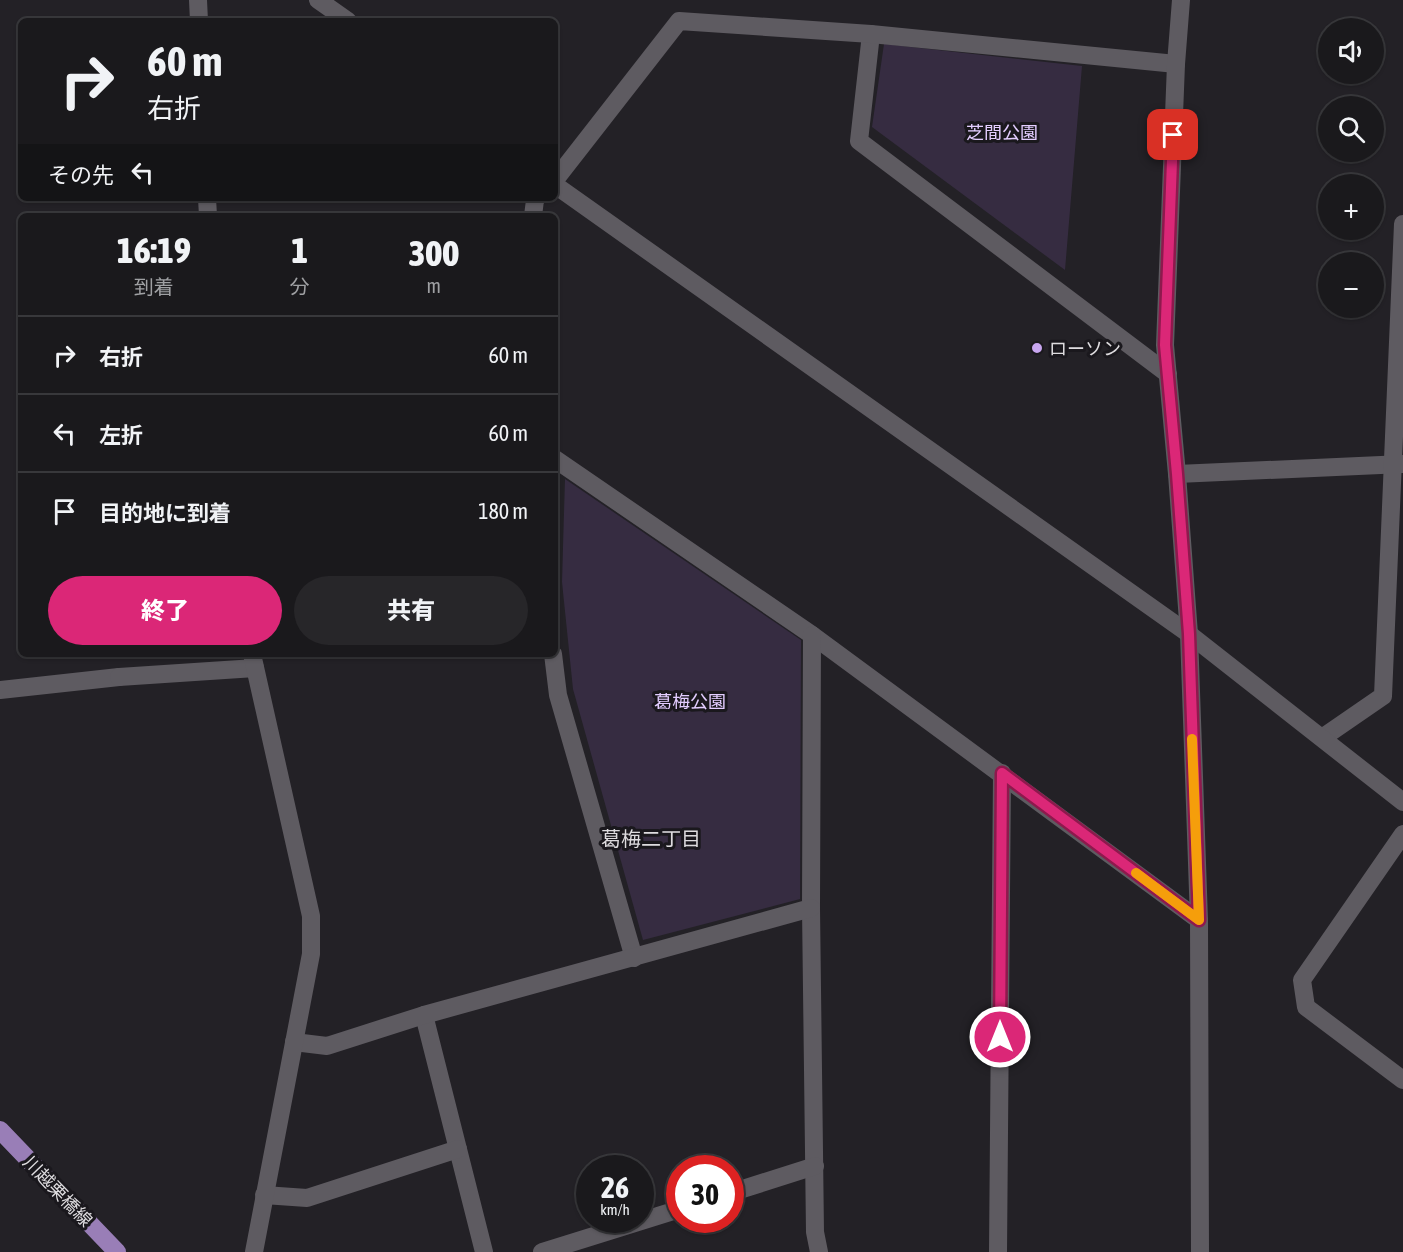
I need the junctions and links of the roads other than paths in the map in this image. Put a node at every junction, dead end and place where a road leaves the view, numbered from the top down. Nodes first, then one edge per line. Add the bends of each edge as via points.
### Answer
1 (198, 0) edge
2 (318, 0) edge
3 (1181, 0) edge
4 (199, 18) edge
5 (344, 18) edge
6 (871, 34) junction
7 (1176, 64) junction
8 (558, 176) edge
9 (558, 187) edge
10 (1403, 224) edge
11 (1168, 374) junction
12 (558, 461) edge
13 (1397, 464) edge
14 (1177, 474) junction
15 (1189, 634) junction
16 (812, 635) junction
17 (553, 657) edge
18 (254, 661) edge
19 (0, 690) edge
20 (1322, 738) junction
21 (1002, 773) junction
22 (1403, 802) edge
23 (1403, 834) edge
24 (811, 908) junction
25 (1199, 920) junction
26 (634, 958) junction
27 (424, 1015) junction
28 (294, 1042) junction
29 (1403, 1080) edge
30 (0, 1130) edge
31 (458, 1149) junction
32 (815, 1166) junction
33 (744, 1189) edge
34 (264, 1194) junction
35 (666, 1213) edge
36 (117, 1252) edge
37 (254, 1252) edge
38 (484, 1252) edge
39 (542, 1252) edge
40 (819, 1252) edge
41 (998, 1252) edge
42 (1200, 1252) edge

1 - 4 street
2 - 5 street
3 - 7 street
6 - 7 street
6 - 8 street via 679,21
6 - 11 street via 859,141
7 - 11 street via 1165,345
9 - 15 street
10 - 13 street
11 - 14 street
12 - 16 street
13 - 14 street
13 - 20 street via 1383,696
14 - 15 street
15 - 20 street
15 - 25 street
16 - 21 street
16 - 24 street
17 - 26 street via 558,695
18 - 19 street
18 - 28 street via 311,916 311,954
20 - 22 street
21 - 25 street
21 - 41 street
23 - 29 street via 1302,980 1306,1007
24 - 26 street
24 - 32 street
25 - 42 street
26 - 27 street
27 - 28 street via 327,1046
27 - 31 street
28 - 34 street
30 - 36 main road, 川越栗橋線
31 - 34 street via 307,1198
31 - 38 street
32 - 33 street
32 - 40 street via 815,1232
34 - 37 street
35 - 39 street

